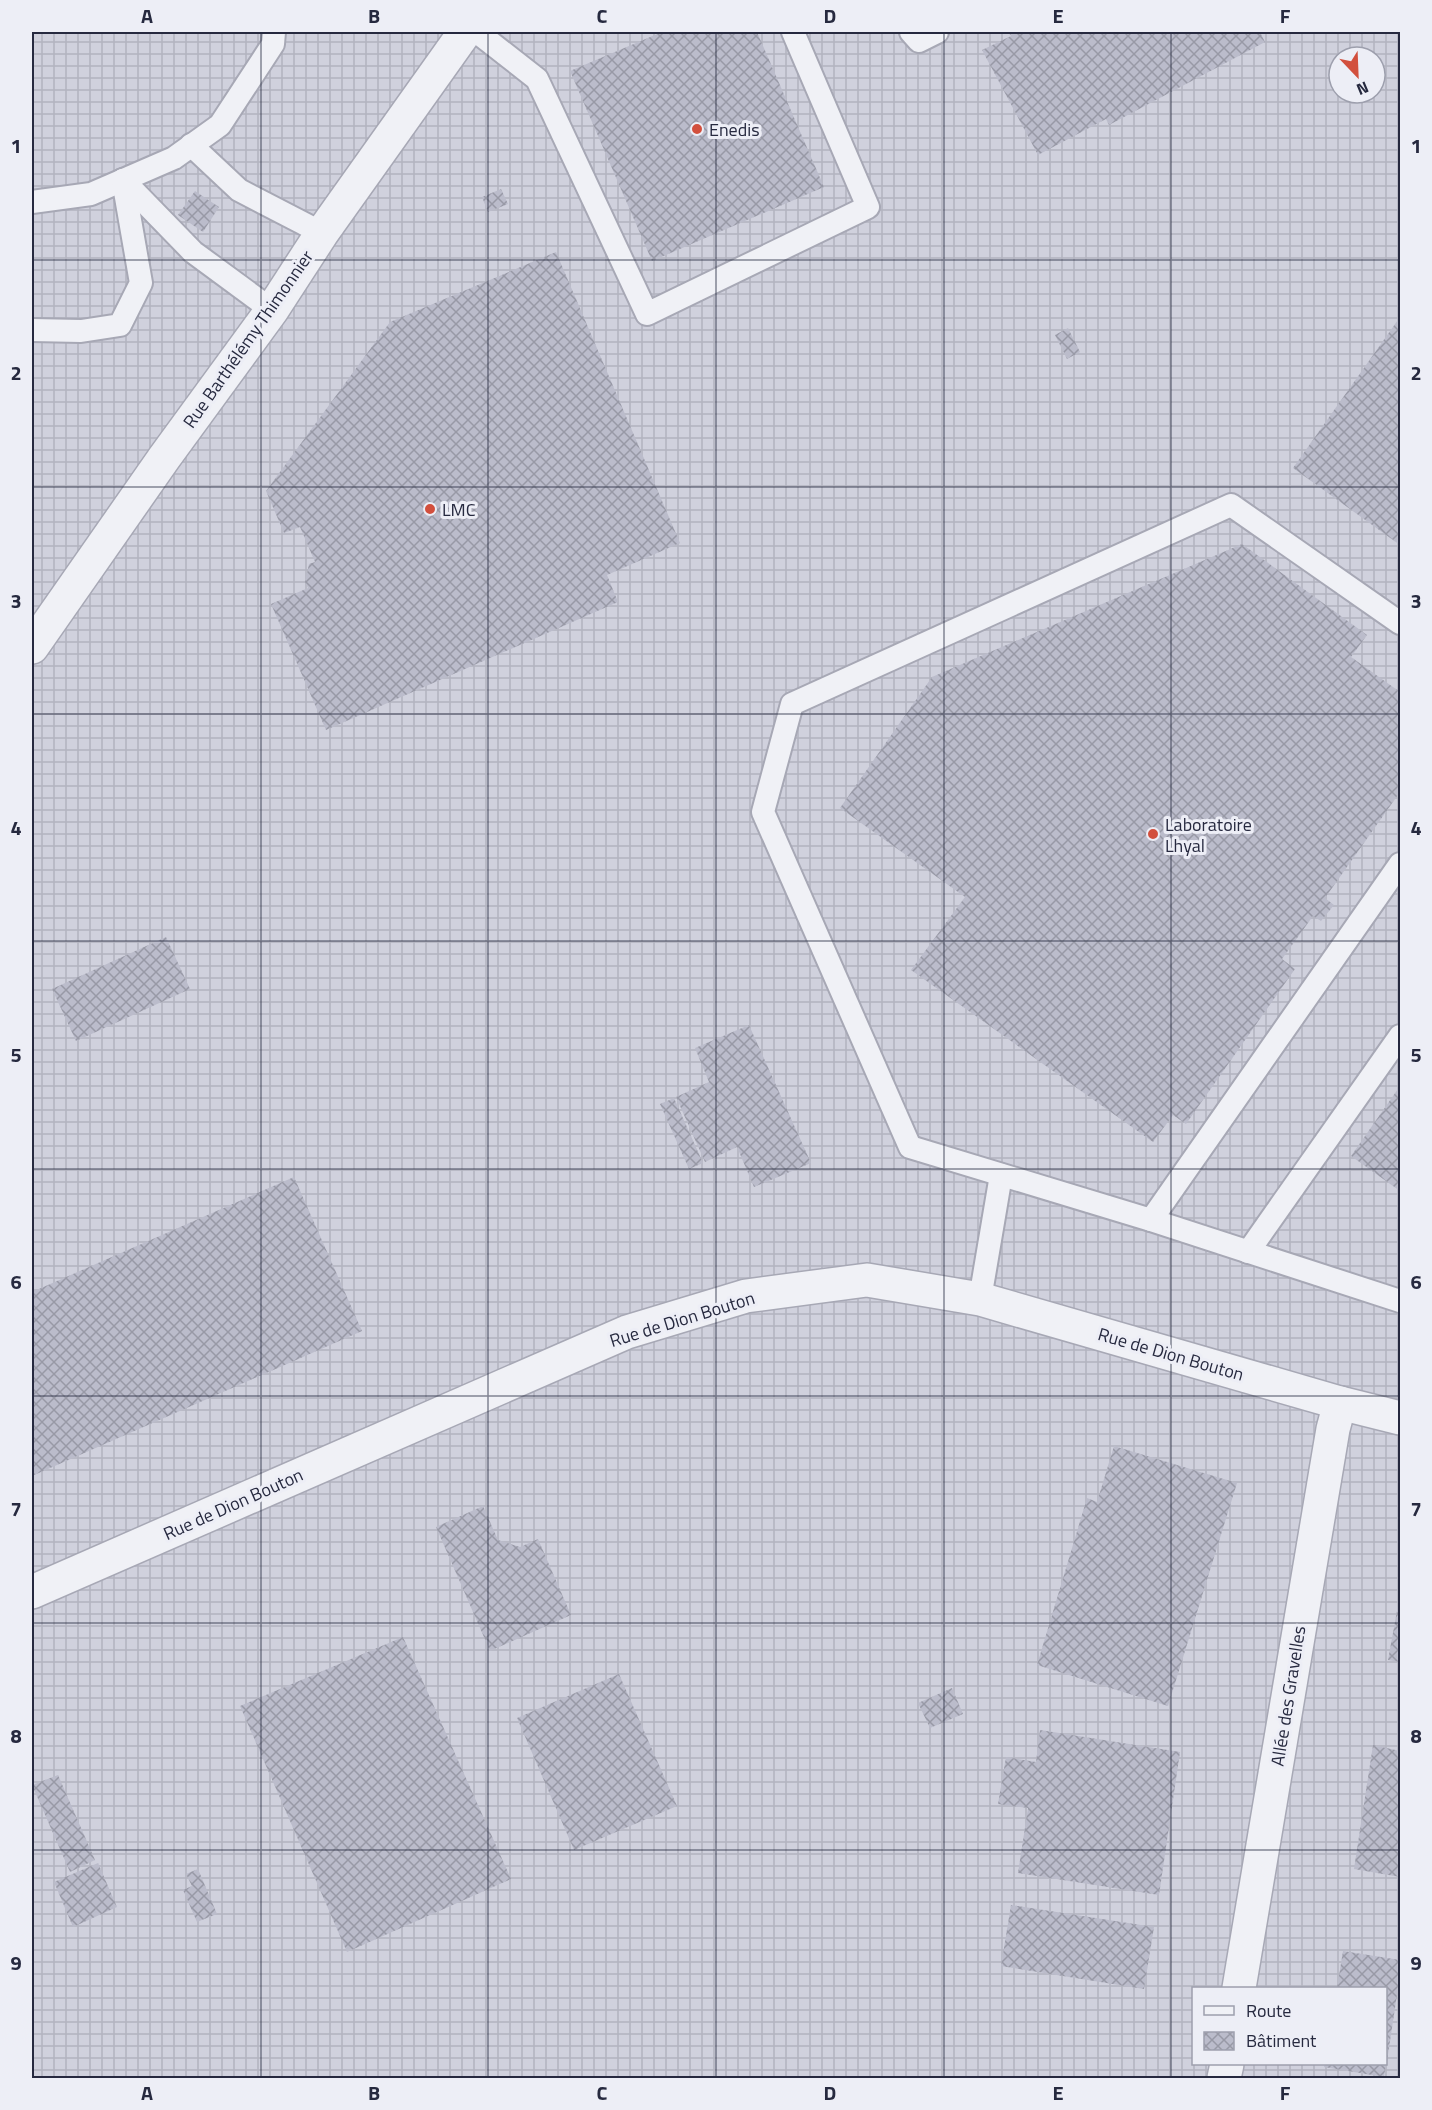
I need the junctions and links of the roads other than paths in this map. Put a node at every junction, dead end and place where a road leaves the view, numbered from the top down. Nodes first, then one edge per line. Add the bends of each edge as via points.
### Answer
1 (274, 32) edge
2 (465, 32) edge
3 (477, 32) edge
4 (793, 32) edge
5 (911, 32) edge
6 (937, 32) edge
7 (191, 145) junction
8 (123, 180) junction
9 (32, 202) edge
10 (322, 233) junction
11 (272, 309) junction
12 (32, 330) edge
13 (1401, 623) edge
14 (32, 647) edge
15 (1401, 864) edge
16 (1401, 1036) edge
17 (1001, 1175) junction
18 (1151, 1220) junction
19 (1248, 1252) junction
20 (980, 1299) junction
21 (1401, 1301) edge
22 (1340, 1403) junction
23 (1401, 1418) edge
24 (32, 1592) edge
25 (1239, 1987) edge

1 - 7 lane via 273,44 220,125
2 - 10 street, Rue Barthélémy Thimonnier
3 - 4 lane via 537,79 647,314 868,207
5 - 6 lane via 919,41
7 - 8 lane via 174,158
7 - 10 lane via 239,190
8 - 9 lane via 91,194
8 - 11 lane via 193,252
8 - 12 lane via 141,283 120,325 81,332
10 - 11 street, Rue Barthélémy Thimonnier
11 - 14 street, Rue Barthélémy Thimonnier
13 - 17 lane via 1232,505 792,704 764,812 910,1147
15 - 18 lane
16 - 19 lane
17 - 18 lane
17 - 20 lane
18 - 19 lane
19 - 21 lane
20 - 22 street, Rue de Dion Bouton
20 - 24 street, Rue de Dion Bouton via 867,1280 746,1296 627,1332
22 - 23 street, Rue de Dion Bouton
22 - 25 street, Allée des Gravelles

